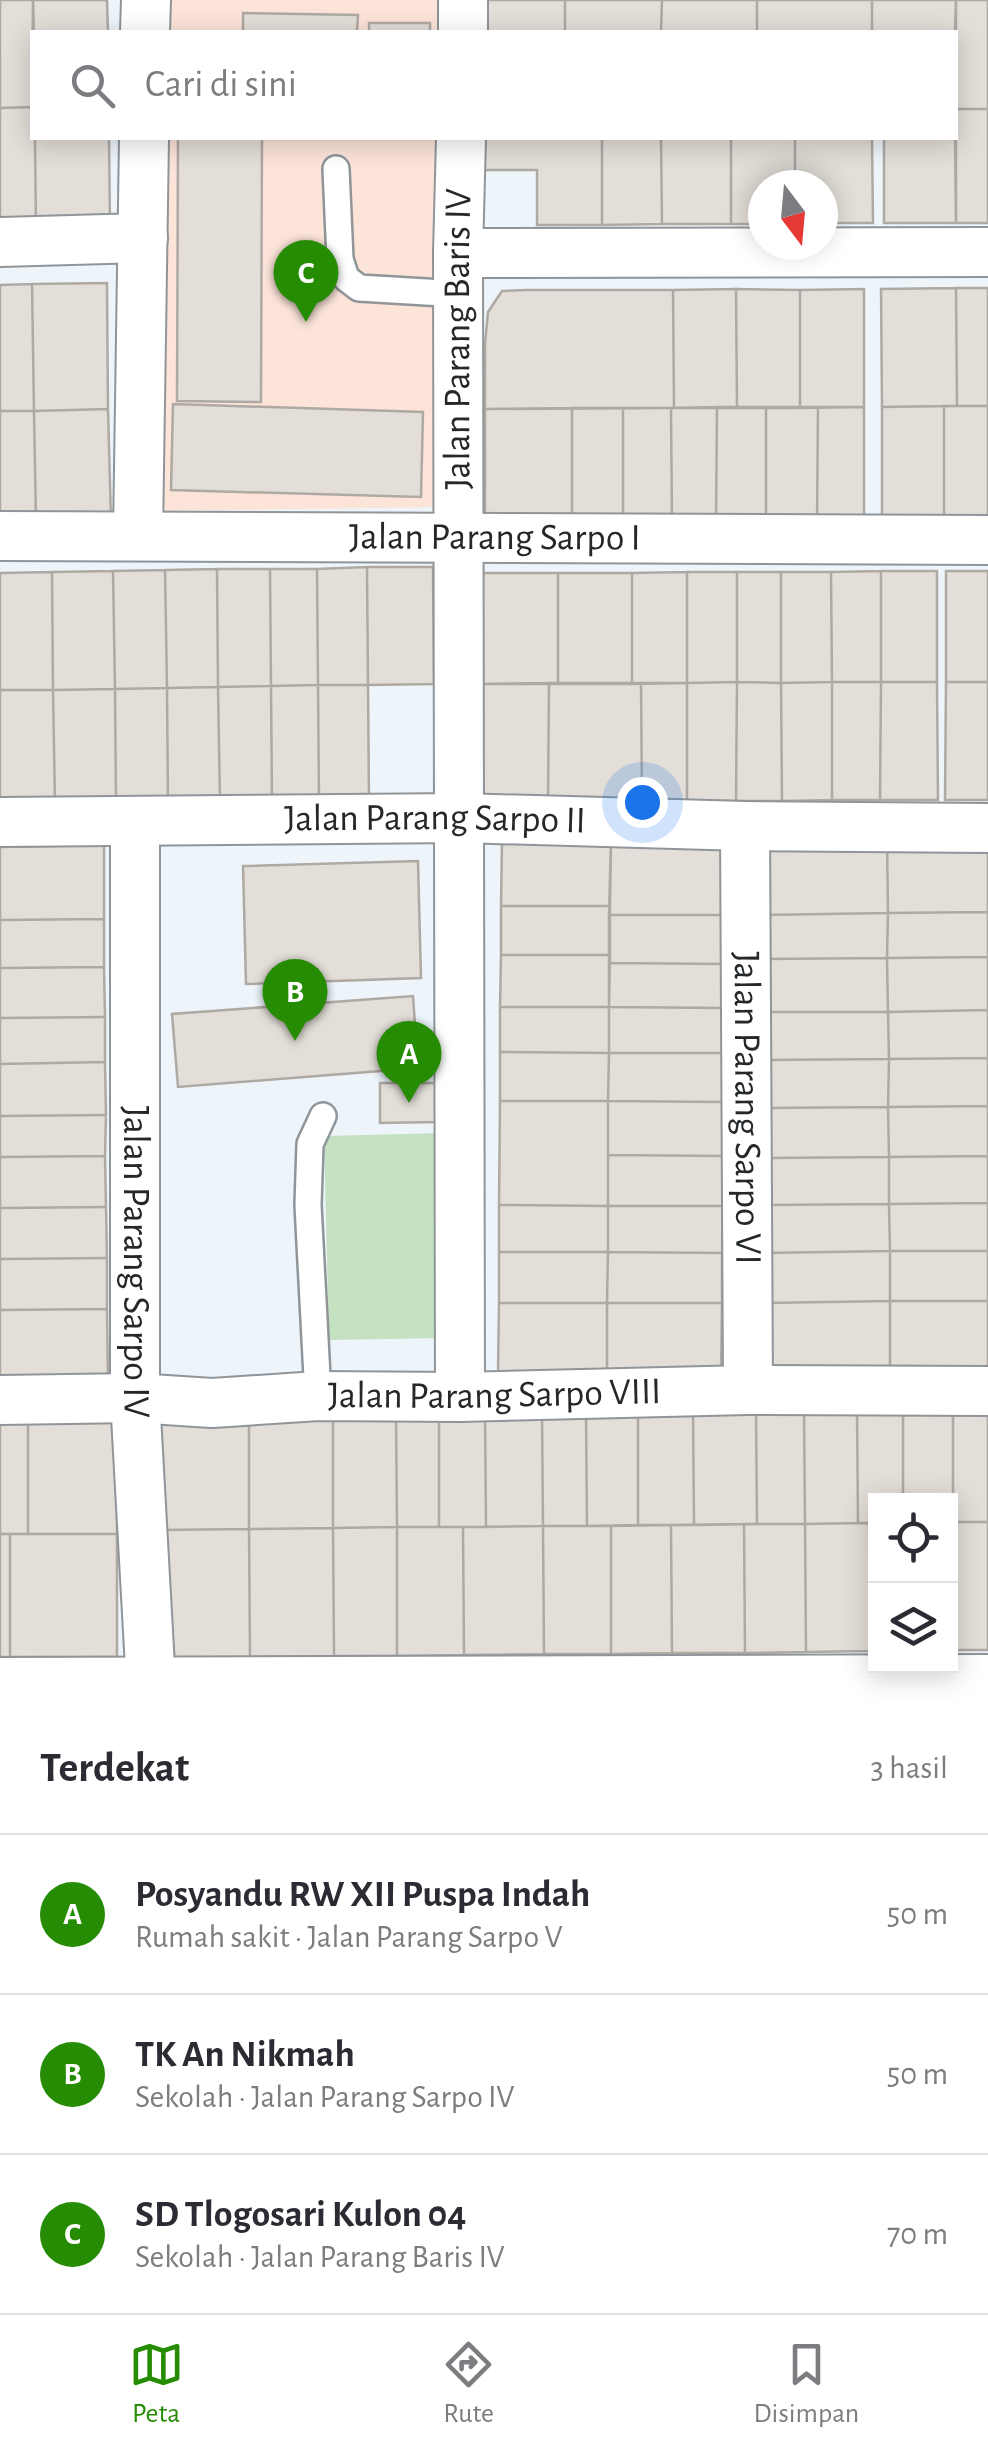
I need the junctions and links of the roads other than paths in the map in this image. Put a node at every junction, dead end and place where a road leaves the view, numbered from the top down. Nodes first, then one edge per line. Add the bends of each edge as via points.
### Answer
1 (146, 0) edge
2 (463, 0) edge
3 (145, 30) edge
4 (462, 30) edge
5 (144, 140) edge
6 (460, 140) edge
7 (336, 169) dead end
8 (143, 238) junction
9 (0, 242) edge
10 (988, 252) edge
11 (459, 273) junction
12 (138, 535) junction
13 (0, 536) edge
14 (460, 540) junction
15 (988, 540) edge
16 (460, 818) junction
17 (0, 822) edge
18 (135, 822) junction
19 (744, 826) junction
20 (988, 828) edge
21 (323, 1116) dead end
22 (748, 1390) junction
23 (988, 1391) edge
24 (318, 1396) junction
25 (460, 1397) junction
26 (135, 1398) junction
27 (0, 1400) edge
28 (988, 1679) edge
29 (0, 1682) edge
30 (151, 1692) edge

1 - 3 street
2 - 4 street
5 - 8 street
6 - 11 street, Jalan Parang Baris IV
7 - 11 lane via 346,278 359,288
8 - 9 street
8 - 12 street
10 - 11 street
11 - 14 street, Jalan Parang Baris IV
12 - 13 street, Jalan Parang Sarpo I
12 - 14 street, Jalan Parang Sarpo I
14 - 15 street, Jalan Parang Sarpo I
14 - 16 street, Jalan Parang Baris IV
16 - 18 street, Jalan Parang Sarpo II
16 - 19 street, Jalan Parang Sarpo II
16 - 25 street, Jalan Parang Baris IV
17 - 18 street, Jalan Parang Sarpo II
18 - 26 street, Jalan Parang Sarpo IV
19 - 20 street, Jalan Parang Sarpo II
19 - 22 street, Jalan Parang Sarpo VI
21 - 24 lane via 310,1144 308,1205
22 - 23 street, Jalan Parang Sarpo VIII
22 - 25 street, Jalan Parang Sarpo VIII
24 - 25 street, Jalan Parang Sarpo VIII
24 - 26 street, Jalan Parang Sarpo VIII via 212,1403
26 - 27 street, Jalan Parang Sarpo VIII
26 - 30 street, Jalan Parang Sarpo IV
28 - 30 street
29 - 30 street

